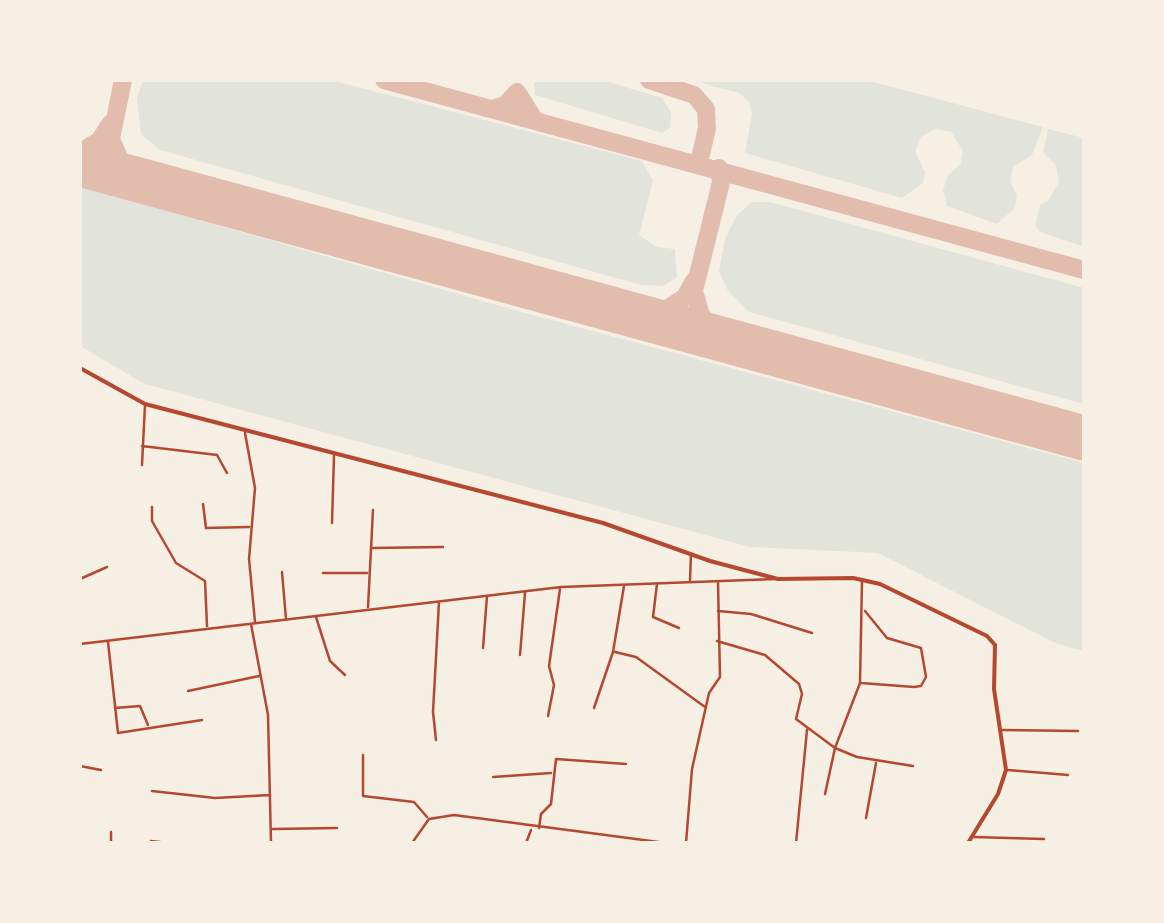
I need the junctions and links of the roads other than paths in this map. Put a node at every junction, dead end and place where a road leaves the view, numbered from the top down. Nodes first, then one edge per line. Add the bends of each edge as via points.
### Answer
1 (80, 368) edge
2 (145, 404) junction
3 (244, 432) junction
4 (142, 446) junction
5 (334, 456) junction
6 (142, 465) dead end
7 (227, 473) dead end
8 (202, 504) dead end
9 (152, 506) dead end
10 (372, 510) dead end
11 (332, 522) dead end
12 (252, 526) junction
13 (443, 547) dead end
14 (370, 548) junction
15 (691, 554) junction
16 (108, 568) dead end
17 (282, 572) dead end
18 (323, 573) dead end
19 (369, 573) junction
20 (80, 579) edge
21 (778, 579) junction
22 (862, 580) junction
23 (718, 581) junction
24 (658, 582) junction
25 (690, 582) junction
26 (624, 584) junction
27 (561, 588) junction
28 (525, 591) junction
29 (487, 594) junction
30 (439, 600) junction
31 (368, 609) junction
32 (863, 610) junction
33 (717, 611) junction
34 (316, 615) junction
35 (286, 619) junction
36 (253, 623) junction
37 (207, 627) junction
38 (679, 628) dead end
39 (812, 633) dead end
40 (108, 641) junction
41 (716, 641) junction
42 (80, 644) edge
43 (483, 648) dead end
44 (613, 652) junction
45 (520, 655) dead end
46 (260, 675) junction
47 (345, 675) dead end
48 (860, 682) junction
49 (188, 691) dead end
50 (706, 707) junction
51 (114, 708) junction
52 (594, 708) dead end
53 (548, 716) dead end
54 (202, 720) dead end
55 (149, 726) junction
56 (808, 729) junction
57 (1002, 730) junction
58 (1078, 731) dead end
59 (436, 740) dead end
60 (835, 748) junction
61 (363, 755) dead end
62 (877, 761) junction
63 (626, 764) dead end
64 (80, 766) edge
65 (914, 766) dead end
66 (101, 770) dead end
67 (1006, 770) junction
68 (553, 773) junction
69 (1068, 775) dead end
70 (493, 776) dead end
71 (152, 791) dead end
72 (825, 794) dead end
73 (272, 795) junction
74 (866, 818) dead end
75 (429, 819) junction
76 (337, 828) dead end
77 (532, 828) junction
78 (271, 829) junction
79 (539, 829) junction
80 (111, 832) dead end
81 (610, 834) junction
82 (1044, 839) dead end
83 (970, 840) edge
84 (151, 841) edge
85 (111, 843) edge
86 (168, 843) edge
87 (271, 843) edge
88 (412, 843) edge
89 (526, 843) edge
90 (610, 843) edge
91 (666, 843) edge
92 (686, 843) edge
93 (796, 843) edge

1 - 2 main road
2 - 3 main road
2 - 4 street
3 - 5 main road
3 - 12 street via 255,488
4 - 6 street
4 - 7 street via 217,455
5 - 11 street
5 - 15 main road via 603,523
8 - 12 street via 206,528
9 - 37 street via 152,521 178,566 205,580
10 - 14 street
12 - 36 street
13 - 14 street
14 - 19 street
15 - 21 main road
15 - 25 street
16 - 20 street
17 - 35 street
18 - 19 street
19 - 31 street
21 - 22 main road
21 - 23 street
22 - 32 street
22 - 57 main road via 896,589 992,640
23 - 25 street
23 - 33 street
24 - 25 street
24 - 26 street
24 - 38 street via 652,617
26 - 27 street
26 - 44 street
27 - 28 street
27 - 53 street
28 - 29 street
28 - 45 street
29 - 30 street
29 - 43 street
30 - 31 street
30 - 59 street
31 - 34 street
32 - 48 street
32 - 48 street via 886,638 921,648 926,677 914,688
33 - 39 street
33 - 41 street
34 - 35 street
34 - 47 street via 328,657
35 - 36 street
36 - 37 street
36 - 46 street
37 - 40 street
40 - 42 street
40 - 51 street
41 - 50 street via 720,679
41 - 56 street via 765,655 799,684 796,719
44 - 50 street via 636,657
44 - 52 street
46 - 49 street
46 - 73 street
48 - 60 street
50 - 92 street
51 - 55 street via 140,706
51 - 55 street via 121,735
54 - 55 street
56 - 60 street
56 - 93 street
57 - 58 street
57 - 67 main road
60 - 62 street
60 - 72 street
61 - 75 street via 363,796 414,802
62 - 65 street
62 - 74 street
63 - 68 street via 558,758
64 - 66 street
67 - 69 street
67 - 83 main road
68 - 70 street
68 - 79 street via 551,804
71 - 73 street
73 - 78 street
75 - 77 street via 454,815
75 - 88 street
76 - 78 street
77 - 79 street
77 - 89 street
78 - 87 street
79 - 81 street
80 - 85 street
81 - 90 street
81 - 91 street
82 - 83 street
84 - 86 street

